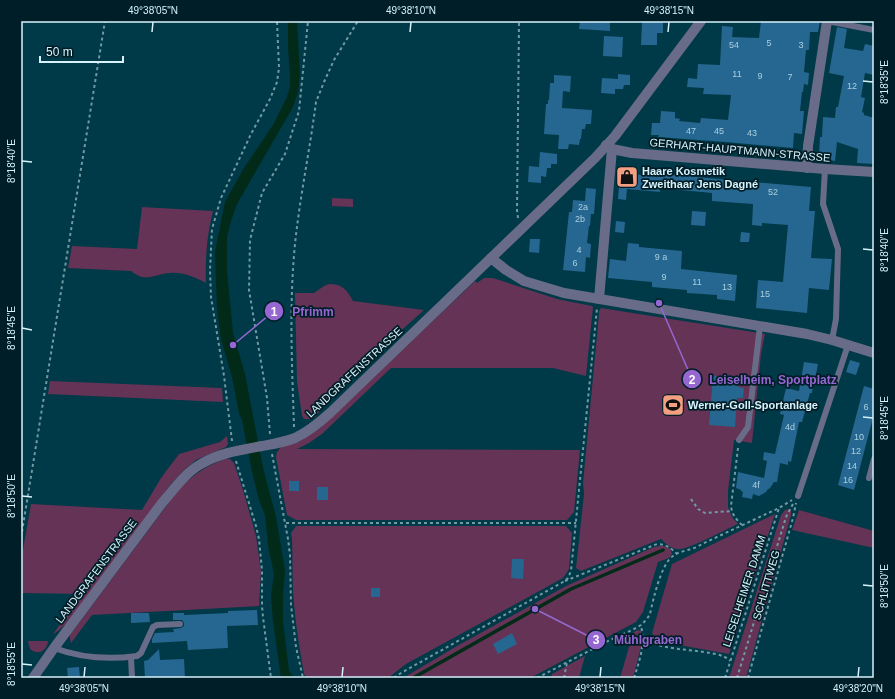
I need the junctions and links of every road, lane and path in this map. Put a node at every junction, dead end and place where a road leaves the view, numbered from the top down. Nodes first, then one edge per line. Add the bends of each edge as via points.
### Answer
1 (105, 21) edge
2 (277, 21) edge
3 (308, 21) edge
4 (358, 21) edge
5 (519, 21) edge
6 (701, 21) edge
7 (827, 21) edge
8 (874, 30) edge
9 (609, 147) junction
10 (807, 168) junction
11 (825, 170) junction
12 (874, 172) edge
13 (524, 227) junction
14 (491, 258) junction
15 (599, 299) junction
16 (760, 326) junction
17 (832, 340) junction
18 (848, 345) junction
19 (874, 353) edge
20 (295, 438) junction
21 (739, 440) joint
22 (268, 445) junction
23 (237, 451) junction
24 (874, 459) edge
25 (869, 478) dead end
26 (798, 496) junction
27 (691, 499) dead end
28 (779, 508) junction
29 (732, 511) junction
30 (286, 523) junction
31 (576, 523) junction
32 (742, 526) junction
33 (21, 538) edge
34 (677, 554) junction
35 (563, 582) junction
36 (180, 624) dead end
37 (641, 625) junction
38 (643, 638) junction
39 (54, 648) junction
40 (131, 657) junction
41 (730, 661) junction
42 (567, 662) junction
43 (32, 678) edge
44 (132, 678) edge
45 (272, 678) edge
46 (303, 678) edge
47 (394, 678) edge
48 (537, 678) edge
49 (564, 678) edge
50 (634, 678) edge
51 (725, 678) edge
52 (737, 678) edge
53 (748, 678) edge

1 - 33 path
2 - 23 path via 277,82 221,198 212,229 211,297
3 - 22 path via 299,111 285,154 262,193 250,240 249,290 267,398
4 - 20 path via 334,60 316,102 295,244 292,341
5 - 13 path via 517,210
6 - 9 street, LANDGRAFENSTRASSE
7 - 8 lane
7 - 10 street
9 - 10 street, GERHART-HAUPTMANN-STRASSE via 632,153
9 - 13 street, LANDGRAFENSTRASSE
9 - 15 street
10 - 11 street, GERHART-HAUPTMANN-STRASSE
11 - 12 street, GERHART-HAUPTMANN-STRASSE
11 - 17 lane via 823,204 838,249 836,319
13 - 14 street, LANDGRAFENSTRASSE
14 - 15 street via 524,280 548,289
14 - 20 street, LANDGRAFENSTRASSE via 330,413 314,427
15 - 16 street
15 - 31 path
16 - 17 street
16 - 21 lane via 748,427
17 - 18 street
18 - 19 street
18 - 26 lane
20 - 22 street, LANDGRAFENSTRASSE
21 - 29 path
22 - 23 street, LANDGRAFENSTRASSE
22 - 30 path
23 - 39 street, LANDGRAFENSTRASSE via 210,459 193,469 180,482
23 - 45 path via 256,526 262,570 263,617
24 - 25 lane
26 - 28 path
26 - 52 path via 786,517
26 - 53 path, SCHLITTWEG
27 - 29 path via 698,509 705,513
28 - 32 path
28 - 41 path, LEISELHEIMER DAMM
29 - 32 path
30 - 31 path
30 - 46 path via 290,555 291,605
31 - 35 path via 571,571
32 - 34 path
34 - 35 path via 670,547 657,544
34 - 37 path via 666,563 650,614
35 - 47 path
36 - 40 lane via 153,627 140,653
37 - 38 path
37 - 42 path
38 - 41 path via 658,645 723,656
38 - 50 path
39 - 40 lane via 86,657
39 - 43 street, LANDGRAFENSTRASSE
40 - 44 lane
41 - 51 path, LEISELHEIMER DAMM
42 - 48 path
42 - 49 path

